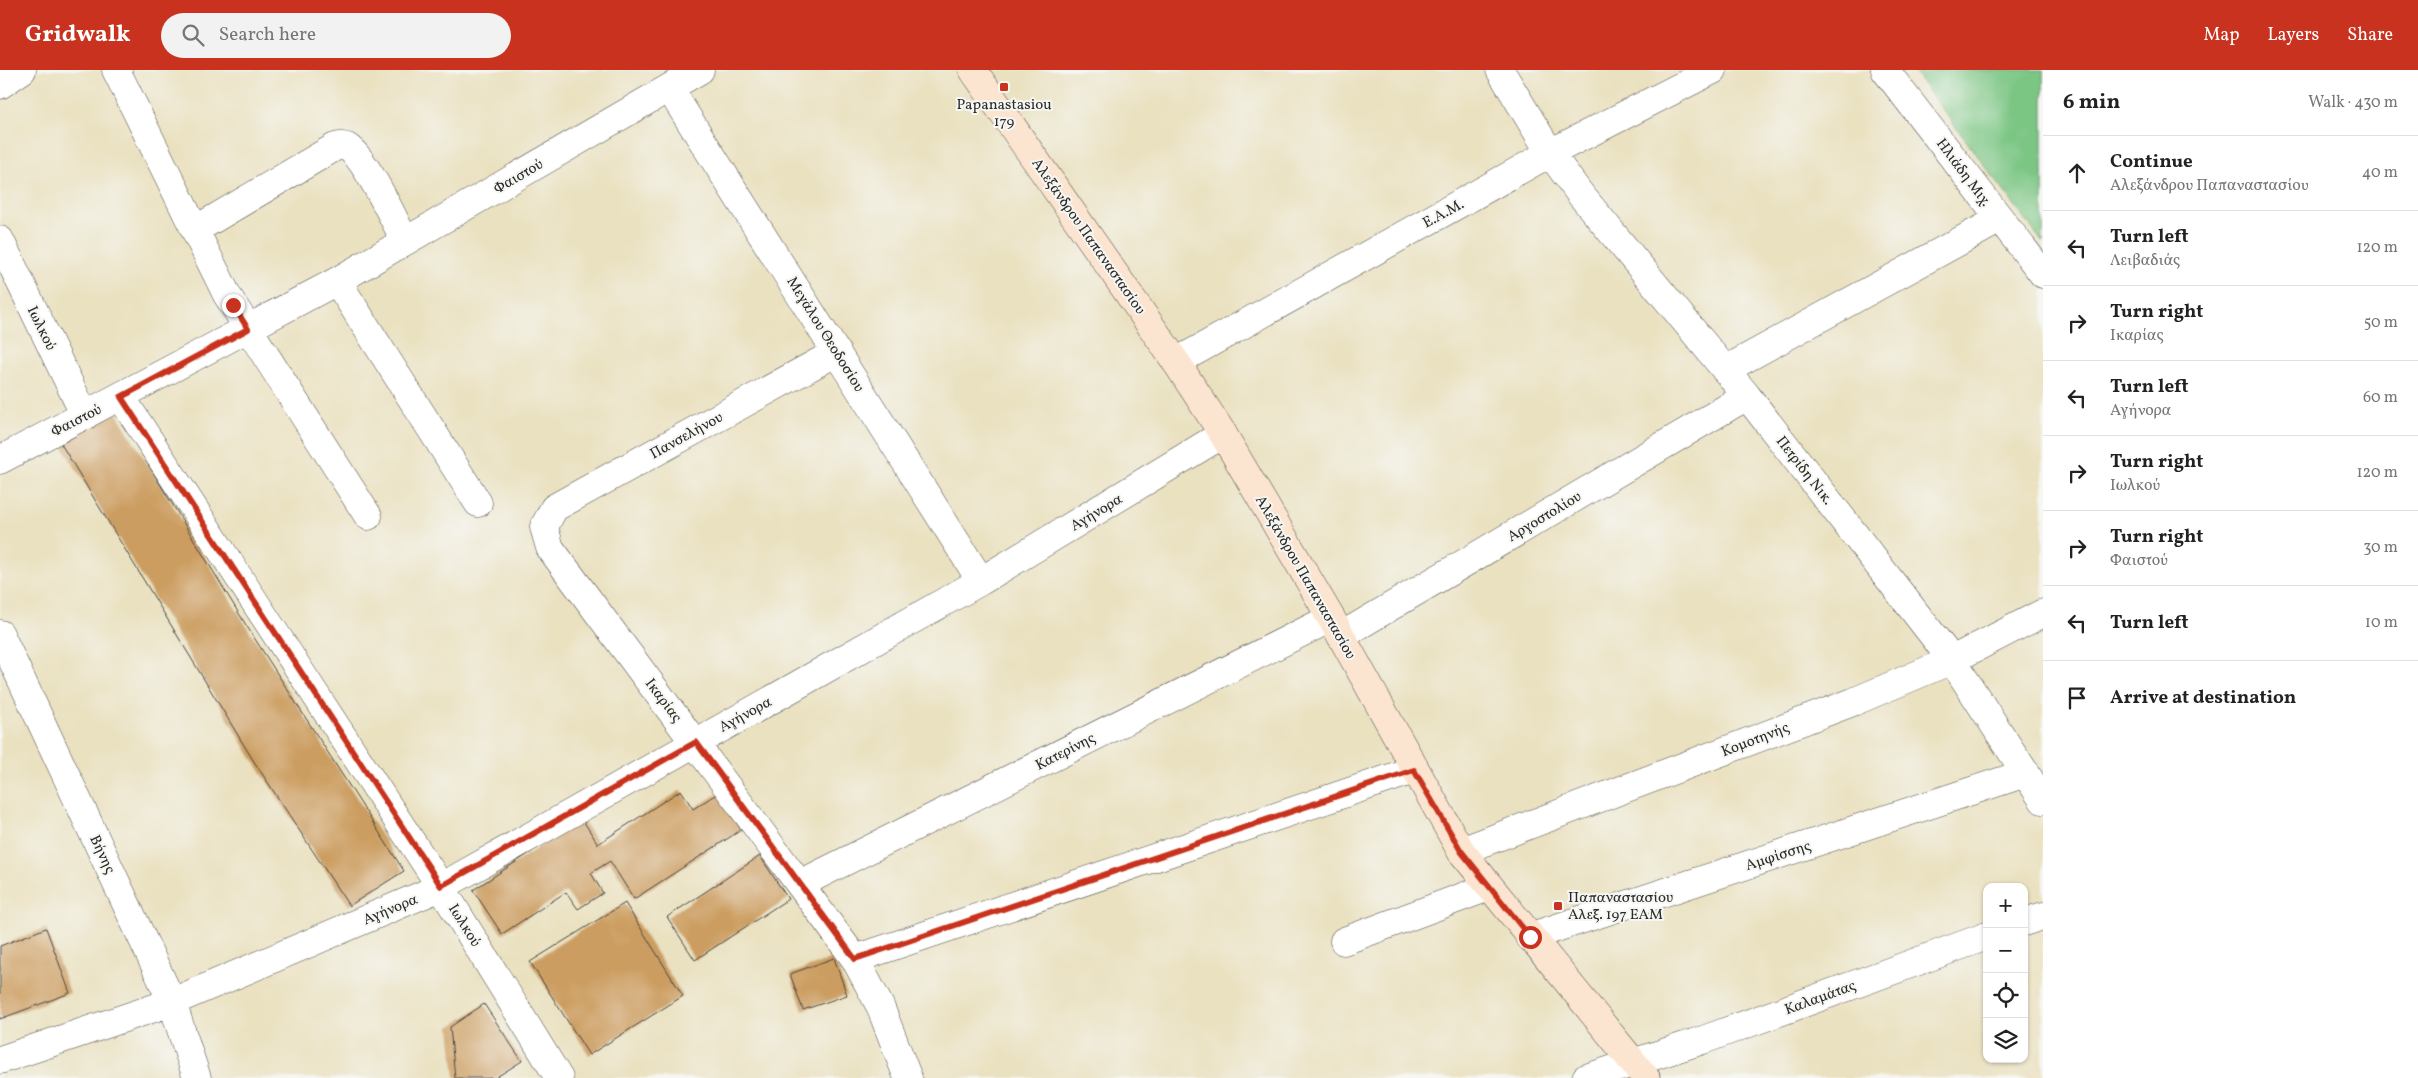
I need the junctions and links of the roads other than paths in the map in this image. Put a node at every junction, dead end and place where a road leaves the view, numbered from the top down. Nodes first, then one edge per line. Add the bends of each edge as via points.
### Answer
1 (22, 70) edge
2 (116, 70) edge
3 (700, 70) edge
4 (973, 70) edge
5 (1500, 70) edge
6 (1713, 70) edge
7 (1885, 70) edge
8 (0, 85) edge
9 (669, 88) junction
10 (1550, 153) junction
11 (2000, 219) junction
12 (195, 230) junction
13 (0, 240) edge
14 (405, 242) junction
15 (2043, 274) edge
16 (337, 281) junction
17 (248, 329) junction
18 (837, 352) junction
19 (1176, 362) junction
20 (1724, 370) junction
21 (1747, 396) junction
22 (121, 397) junction
23 (85, 416) junction
24 (1223, 434) junction
25 (0, 460) edge
26 (478, 503) dead end
27 (368, 516) dead end
28 (544, 527) joint
29 (981, 581) junction
30 (2043, 613) edge
31 (1336, 627) junction
32 (0, 634) edge
33 (1952, 660) junction
34 (696, 742) junction
35 (1414, 770) junction
36 (2026, 772) junction
37 (2043, 800) edge
38 (1461, 851) junction
39 (800, 884) junction
40 (441, 886) junction
41 (1489, 886) junction
42 (2043, 916) edge
43 (2028, 921) edge
44 (1530, 937) junction
45 (1983, 938) edge
46 (1344, 940) dead end
47 (855, 959) junction
48 (172, 1002) junction
49 (0, 1060) edge
50 (1645, 1066) edge
51 (196, 1078) edge
52 (560, 1078) edge
53 (908, 1078) edge
54 (1586, 1078) edge

1 - 8 street
2 - 12 street
3 - 9 street, Φαιστού
4 - 19 main road, Αλεξάνδρου Παπαναστασίου
5 - 10 street, Πετρίδη Νικ.
6 - 10 street, Ε.Α.Μ.
7 - 11 street, Ηλιάδη Μιχ.
9 - 14 street, Φαιστού
9 - 18 street, Μεγάλου Θεοδοσίου
10 - 19 street, Ε.Α.Μ.
10 - 20 street, Πετρίδη Νικ. via 1614,237
11 - 15 street, Ηλιάδη Μιχ.
11 - 20 street
12 - 14 street via 341,146 360,160
12 - 17 street
13 - 23 street, Ιωλκού
14 - 16 street, Φαιστού
16 - 17 street, Φαιστού
16 - 26 street
17 - 22 street, Φαιστού
17 - 27 street
18 - 28 street, Πανσελήνου via 554,508
18 - 29 street, Μεγάλου Θεοδοσίου
19 - 24 main road, Αλεξάνδρου Παπαναστασίου
20 - 21 street, Πετρίδη Νικ.
21 - 31 street, Αργοστολίου
21 - 33 street, Πετρίδη Νικ.
22 - 23 street, Φαιστού
22 - 40 street, Ιωλκού
23 - 25 street, Φαιστού
24 - 29 street, Αγήνορα
24 - 31 main road, Αλεξάνδρου Παπαναστασίου
28 - 34 street, Ικαρίας via 550,548
29 - 34 street, Αγήνορα
30 - 33 street, Κομοτηνής
31 - 35 main road, Αλεξάνδρου Παπαναστασίου
31 - 39 street, Κατερίνης
32 - 48 street, Βήνης
33 - 36 street, Πετρίδη Νικ.
33 - 38 street, Κομοτηνής via 1853,702
34 - 39 street, Ικαρίας
34 - 40 street, Αγήνορα
35 - 38 main road, Αλεξάνδρου Παπαναστασίου
35 - 47 street
36 - 37 street, Πετρίδη Νικ.
36 - 44 street, Αμφίσσης
38 - 41 main road, Αλεξάνδρου Παπαναστασίου
39 - 47 street, Ικαρίας
40 - 48 street, Αγήνορα
40 - 52 street, Ιωλκού
41 - 44 main road, Αλεξάνδρου Παπαναστασίου
41 - 46 street
42 - 43 street
44 - 50 main road, Αλεξάνδρου Παπαναστασίου
45 - 50 street, Καλαμάτας
47 - 53 street, Ικαρίας via 880,1006
48 - 49 street, Αγήνορα
48 - 51 street, Βήνης
50 - 54 street, Καλαμάτας

